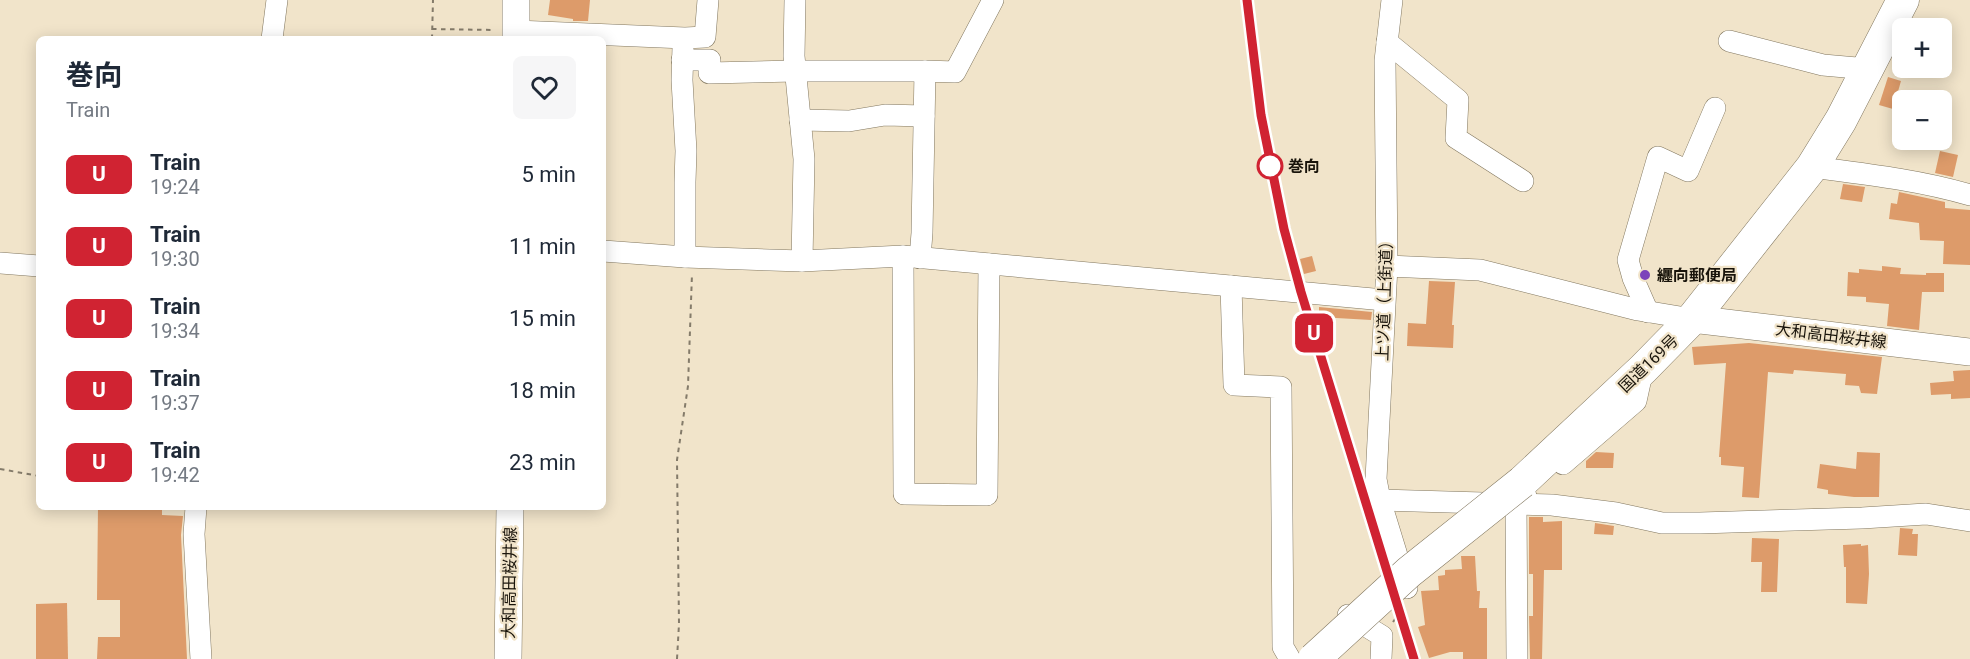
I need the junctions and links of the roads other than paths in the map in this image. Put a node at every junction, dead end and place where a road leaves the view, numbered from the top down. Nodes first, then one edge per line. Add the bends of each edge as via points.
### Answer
1 (277, 0) edge
2 (516, 0) edge
3 (708, 0) edge
4 (795, 0) edge
5 (993, 0) edge
6 (1392, 0) edge
7 (1903, 0) edge
8 (516, 35) edge
9 (272, 36) edge
10 (606, 36) edge
11 (606, 36) edge
12 (695, 37) junction
13 (1729, 41) dead end
14 (1387, 42) junction
15 (682, 60) junction
16 (1868, 69) junction
17 (795, 71) junction
18 (925, 71) junction
19 (1715, 108) dead end
20 (924, 116) junction
21 (800, 120) junction
22 (1812, 167) junction
23 (1522, 181) dead end
24 (1970, 195) edge
25 (606, 251) edge
26 (689, 256) junction
27 (911, 257) junction
28 (802, 261) junction
29 (0, 262) edge
30 (989, 264) junction
31 (36, 266) edge
32 (1387, 266) junction
33 (1232, 286) junction
34 (1384, 300) junction
35 (1648, 312) junction
36 (1692, 319) junction
37 (1970, 352) edge
38 (1519, 493) junction
39 (1380, 500) junction
40 (196, 510) edge
41 (510, 510) edge
42 (1970, 521) edge
43 (1408, 590) dead end
44 (201, 659) edge
45 (507, 659) edge
46 (1290, 659) edge
47 (1314, 659) edge
48 (1381, 659) edge
49 (1517, 659) edge

1 - 9 street
2 - 8 main road
3 - 12 street
4 - 17 street
5 - 18 street via 955,72
6 - 14 street, 上ツ道（上街道）
7 - 16 highway, 国道169号
8 - 10 street
11 - 12 street
12 - 15 street
13 - 16 street via 1823,65
14 - 23 street via 1458,99 1456,138
14 - 32 street, 上ツ道（上街道）
15 - 17 street via 710,60 709,73
15 - 26 street
16 - 22 highway, 国道169号
17 - 18 street
17 - 21 street
18 - 20 street
19 - 35 street via 1688,171 1658,157 1628,260
20 - 21 street
20 - 27 street via 922,233
21 - 28 street via 804,159
22 - 24 street
22 - 36 highway, 国道169号
25 - 26 street
26 - 28 street
27 - 28 street
27 - 30 street
27 - 30 street via 904,495 987,495
29 - 31 street
30 - 33 street
32 - 34 street, 上ツ道（上街道）
32 - 35 street via 1479,270
33 - 34 street
33 - 46 street via 1233,385 1281,387 1282,636
34 - 39 street, 上ツ道（上街道） via 1376,479
35 - 36 street
36 - 37 main road, 大和高田桜井線
36 - 38 highway, 国道169号
38 - 39 street
38 - 42 street via 1552,505 1662,523 1926,514
38 - 47 highway, 国道169号, bridge via 1409,572
38 - 49 street
39 - 43 street, 上ツ道（上街道）
40 - 44 street
41 - 45 main road, 大和高田桜井線
46 - 48 street via 1347,615 1382,636

